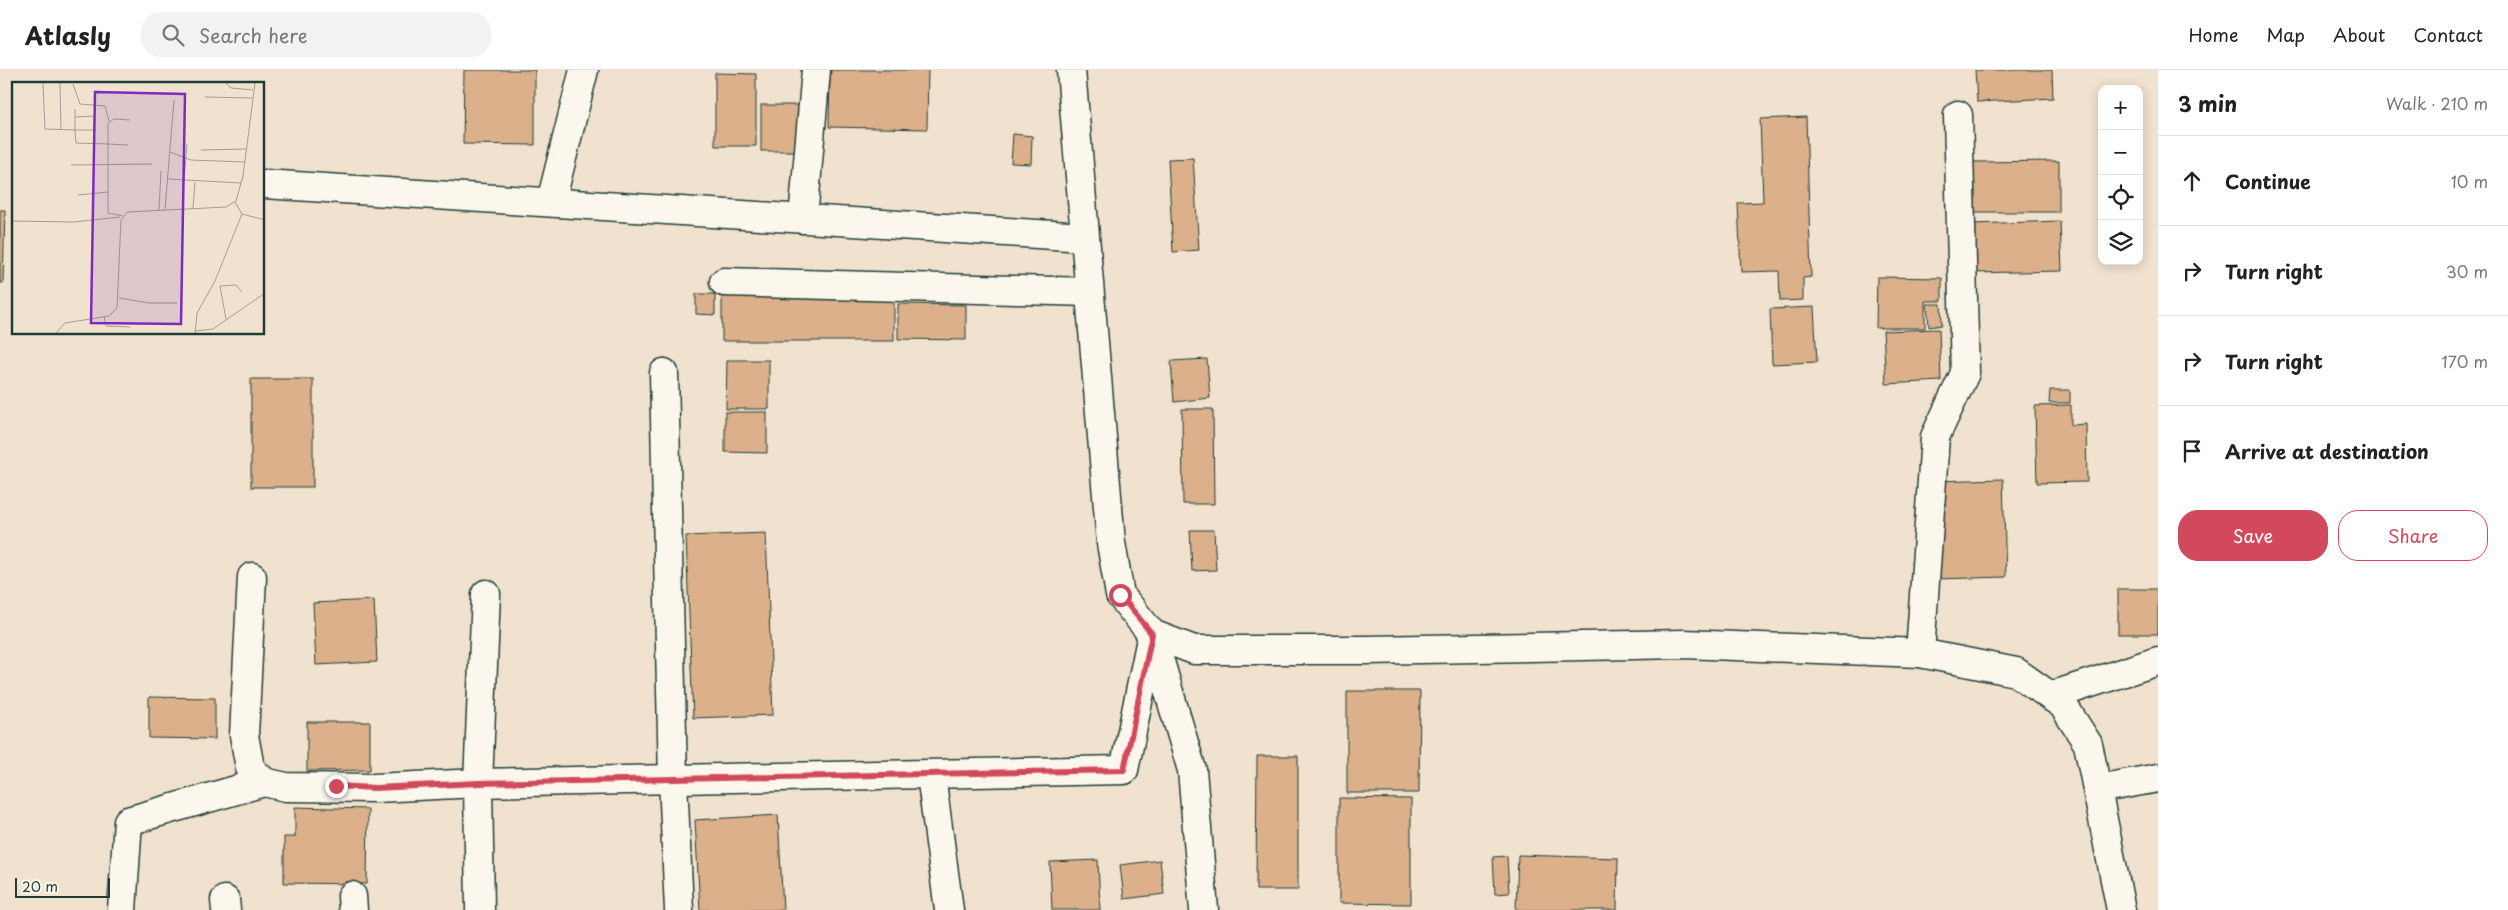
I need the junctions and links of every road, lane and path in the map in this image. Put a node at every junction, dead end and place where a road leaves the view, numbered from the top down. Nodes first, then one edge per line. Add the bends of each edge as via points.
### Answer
1 (584, 70) edge
2 (816, 70) edge
3 (1071, 70) edge
4 (1958, 115) dead end
5 (265, 184) edge
6 (551, 202) junction
7 (803, 219) junction
8 (1084, 237) junction
9 (724, 282) dead end
10 (1089, 292) junction
11 (664, 373) dead end
12 (252, 577) dead end
13 (486, 594) dead end
14 (1152, 634) junction
15 (1920, 652) junction
16 (2158, 661) edge
17 (2051, 696) junction
18 (930, 775) junction
19 (2158, 778) edge
20 (673, 780) junction
21 (264, 782) junction
22 (478, 783) junction
23 (2097, 789) junction
24 (122, 910) edge
25 (480, 910) edge
26 (679, 910) edge
27 (949, 910) edge
28 (1204, 910) edge
29 (2121, 910) edge

1 - 6 street
2 - 7 street
3 - 8 street
4 - 15 street via 1965,373 1935,437
5 - 6 street
6 - 7 street
7 - 8 street
8 - 10 street
9 - 10 street
10 - 14 street via 1111,543 1120,595
11 - 20 street
12 - 21 street via 244,736 250,768
13 - 22 street
14 - 15 street via 1194,650 1684,644
14 - 18 street via 1124,770
14 - 28 street via 1192,770
15 - 17 street via 2016,672
16 - 17 street
17 - 23 street via 2063,705 2088,744
18 - 20 street
18 - 27 street
19 - 23 street
20 - 22 street
20 - 26 street
21 - 22 street via 286,787 375,788
21 - 24 street via 128,821
22 - 25 street
23 - 29 street

